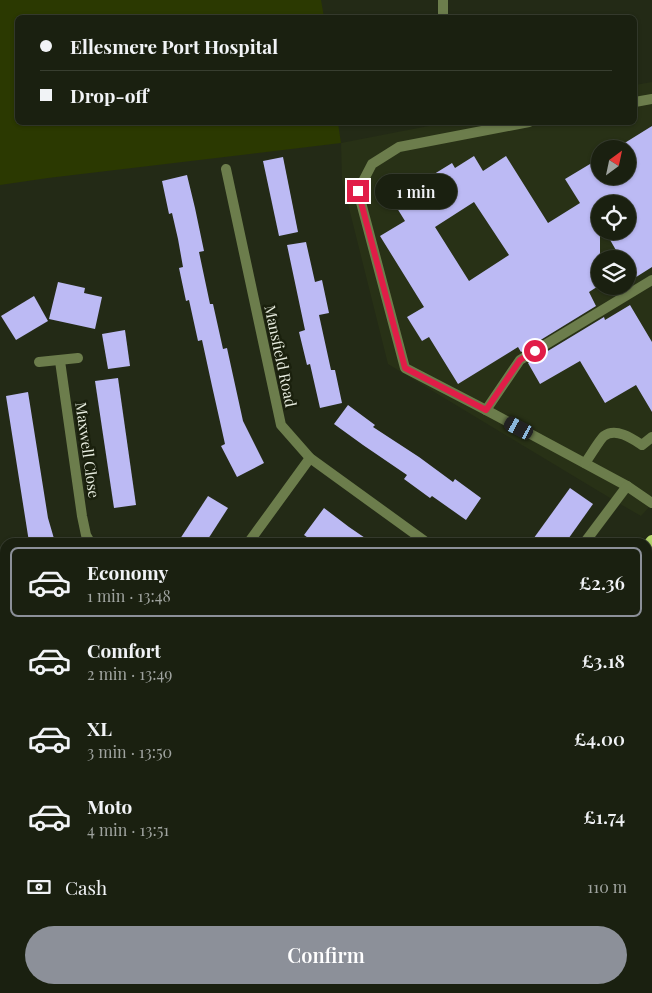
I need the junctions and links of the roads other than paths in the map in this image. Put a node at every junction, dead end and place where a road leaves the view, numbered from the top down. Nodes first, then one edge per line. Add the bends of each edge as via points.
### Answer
1 (443, 0) edge
2 (443, 15) edge
3 (652, 99) edge
4 (637, 102) edge
5 (513, 125) edge
6 (226, 170) dead end
7 (652, 280) edge
8 (78, 358) dead end
9 (60, 360) junction
10 (39, 362) dead end
11 (486, 410) junction
12 (652, 437) edge
13 (310, 458) junction
14 (585, 463) junction
15 (627, 486) junction
16 (652, 503) edge
17 (88, 538) edge
18 (252, 538) edge
19 (420, 538) edge
20 (588, 538) edge

1 - 2 street
3 - 4 street
5 - 11 street via 399,147 372,164 358,191 405,368
6 - 13 street, Mansfield Road via 281,425
7 - 11 street via 520,360
8 - 9 street
9 - 10 street
9 - 17 street, Maxwell Close
11 - 14 street
12 - 14 street via 642,445 614,433 604,436
13 - 18 street
13 - 19 street, Mansfield Road
14 - 15 street
15 - 16 street
15 - 20 street

